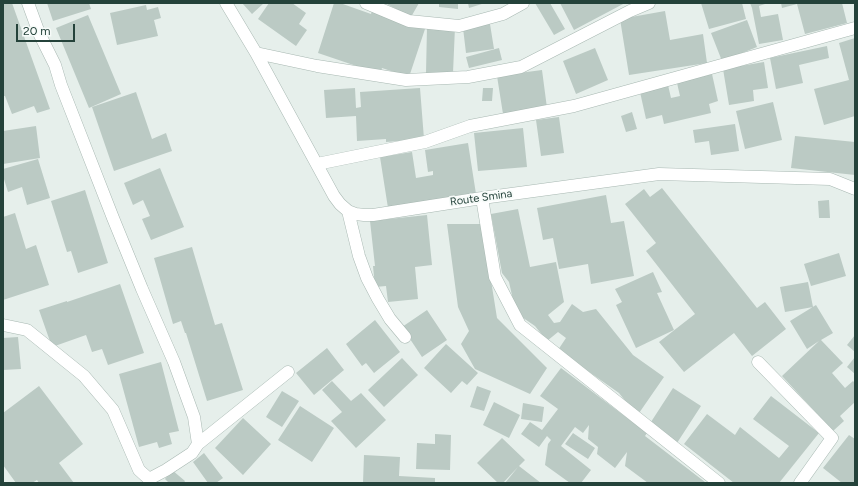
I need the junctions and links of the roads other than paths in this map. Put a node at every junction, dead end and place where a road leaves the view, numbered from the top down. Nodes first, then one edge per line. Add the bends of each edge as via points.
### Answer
1 (28, 3) edge
2 (226, 3) edge
3 (366, 3) edge
4 (523, 3) edge
5 (649, 3) edge
6 (855, 28) edge
7 (256, 53) junction
8 (317, 164) junction
9 (855, 189) edge
10 (482, 198) junction
11 (348, 211) junction
12 (3, 326) edge
13 (405, 337) dead end
14 (758, 362) dead end
15 (288, 372) dead end
16 (198, 444) junction
17 (714, 482) edge
18 (800, 483) edge

1 - 16 street via 55,65 113,218 174,362 194,417
2 - 7 street
3 - 4 street via 408,21 459,26 503,14
5 - 7 street via 521,67 468,77 406,80
6 - 8 street via 574,106 470,126 425,142
7 - 8 street
8 - 11 street via 334,196
9 - 10 street, Route Smina via 830,179 659,174
10 - 11 street, Route Smina via 373,215
10 - 17 street via 495,277 520,326
11 - 13 street via 367,278 390,319
12 - 16 street via 27,330 84,376 114,410 139,470 149,479 192,453
14 - 18 street via 832,438
15 - 16 street

